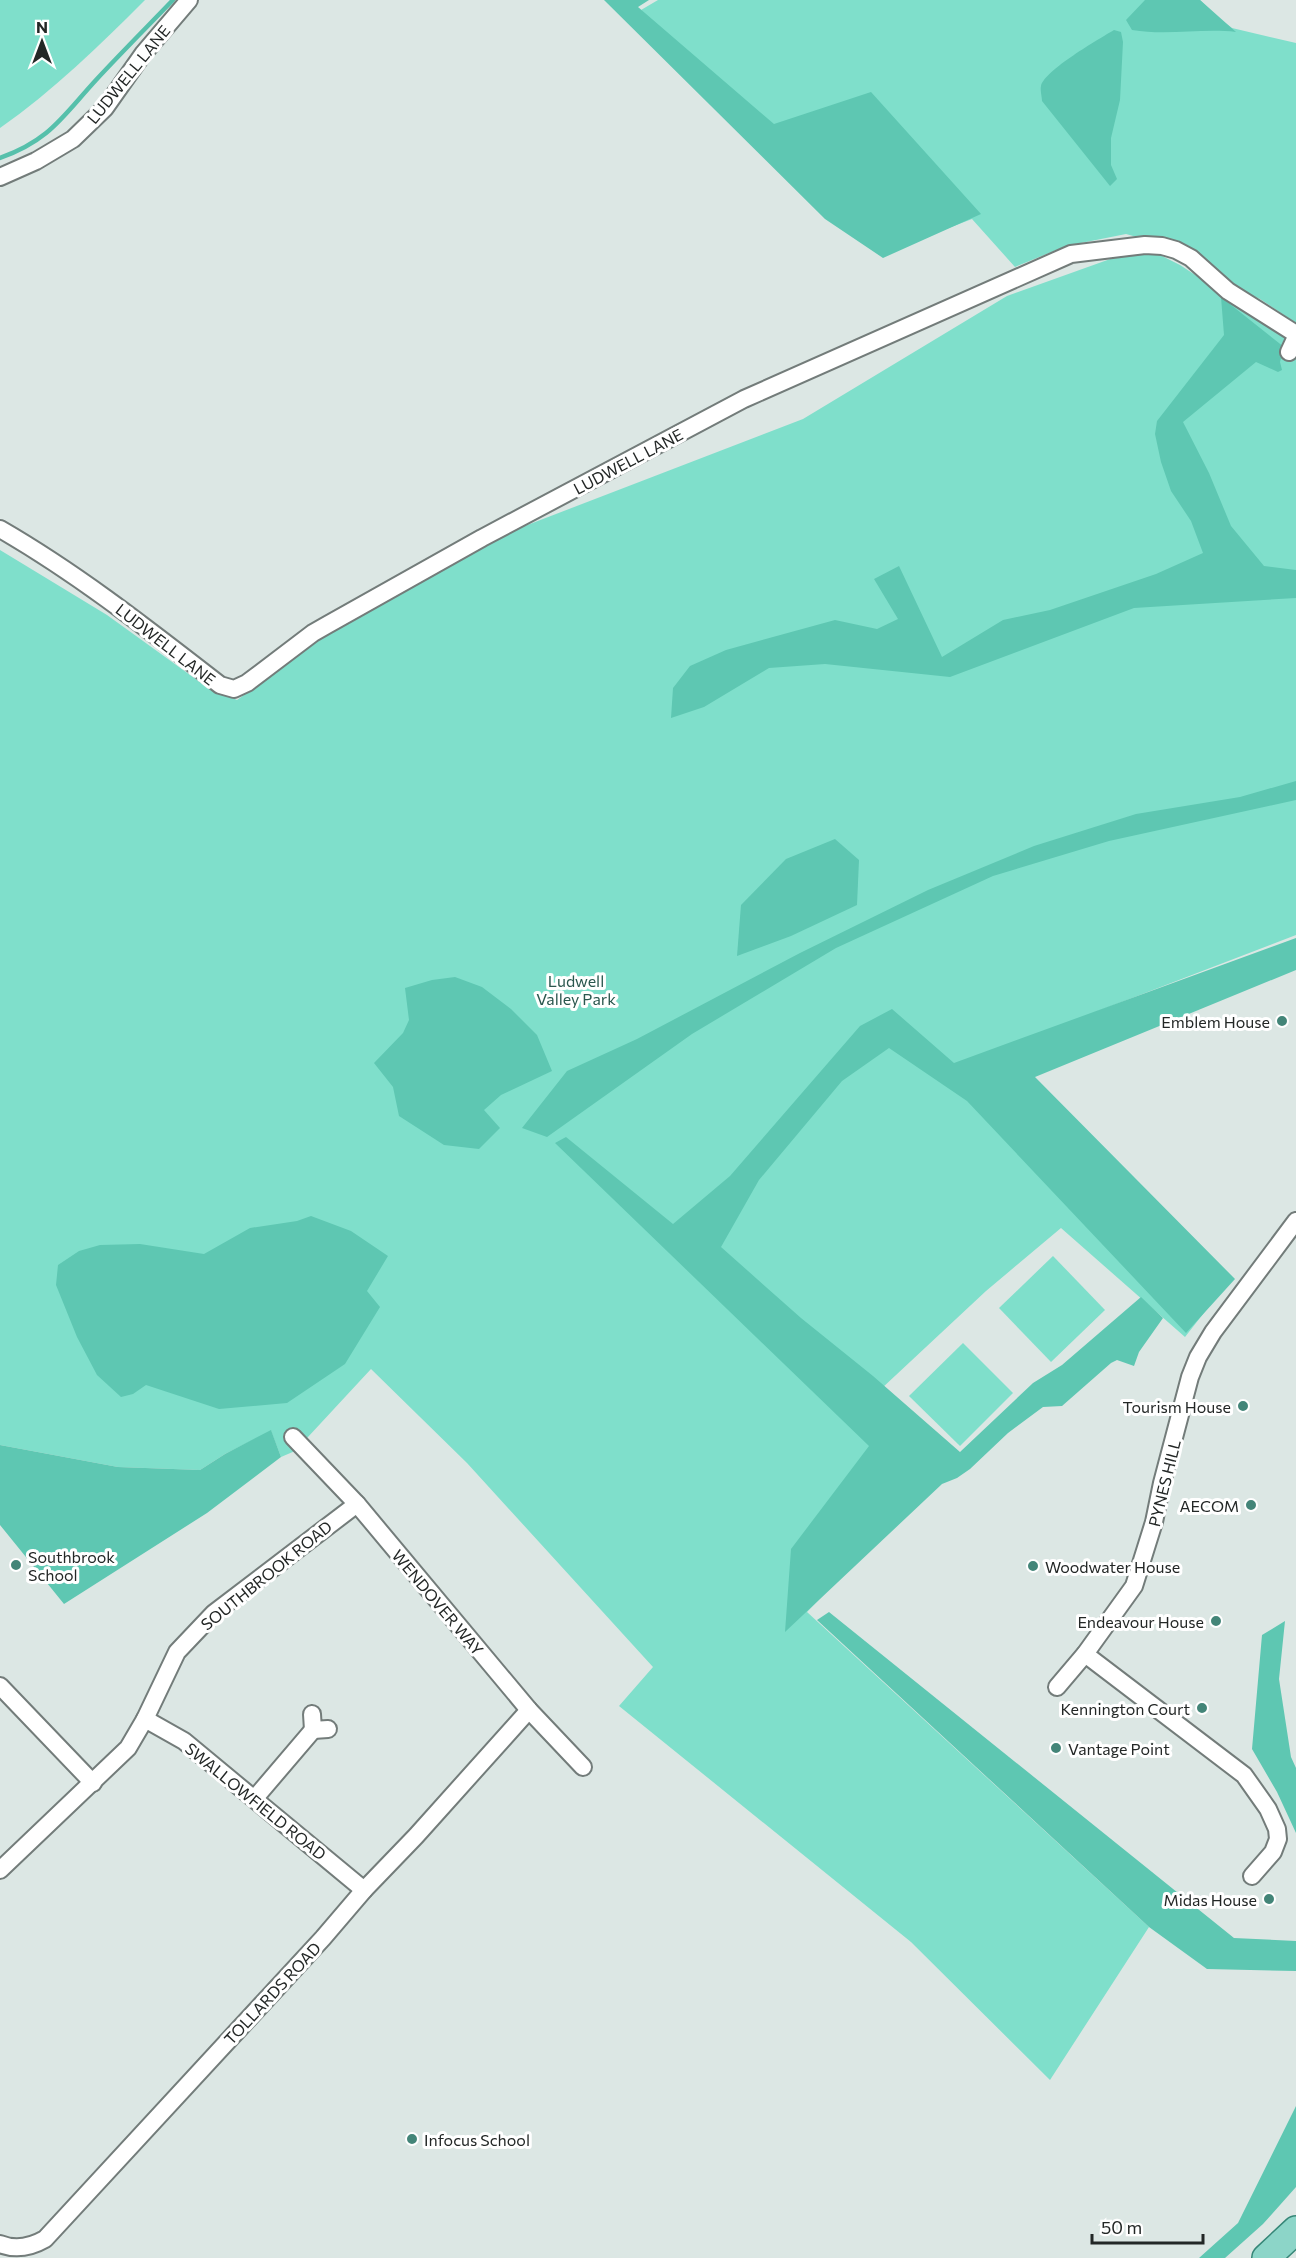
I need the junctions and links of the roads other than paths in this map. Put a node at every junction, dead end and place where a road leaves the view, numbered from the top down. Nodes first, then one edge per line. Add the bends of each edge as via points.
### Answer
1 (189, 0) edge
2 (0, 177) edge
3 (1294, 341) edge
4 (0, 529) edge
5 (1296, 1221) edge
6 (293, 1437) dead end
7 (357, 1504) junction
8 (1085, 1654) junction
9 (0, 1686) edge
10 (1057, 1687) dead end
11 (529, 1710) junction
12 (145, 1719) junction
13 (318, 1724) dead end
14 (583, 1767) dead end
15 (93, 1783) junction
16 (255, 1798) junction
17 (0, 1870) edge
18 (1252, 1876) dead end
19 (364, 1890) junction
20 (1296, 2230) edge
21 (0, 2244) edge
22 (1266, 2258) edge

1 - 2 street, LUDWELL LANE via 143,54 105,108 73,139
3 - 4 street, LUDWELL LANE via 1176,250 1145,245 1071,254 744,399 313,633 234,689 220,685 113,603
5 - 8 street, PYNES HILL via 1198,1357 1140,1571
6 - 7 street, WENDOVER WAY
7 - 11 street, WENDOVER WAY
7 - 12 street, SOUTHBROOK ROAD via 213,1613 177,1652
8 - 10 street, PYNES HILL
8 - 18 street via 1244,1775 1268,1809 1278,1839 1273,1852
9 - 15 street
11 - 14 street, WENDOVER WAY
11 - 19 street, TOLLARDS ROAD
12 - 15 street, SOUTHBROOK ROAD via 128,1748
12 - 16 street, SWALLOWFIELD ROAD via 184,1741
13 - 16 street
15 - 17 street, SOUTHBROOK ROAD
16 - 19 street, SWALLOWFIELD ROAD
19 - 21 street, TOLLARDS ROAD via 45,2240 21,2247
20 - 22 main road

